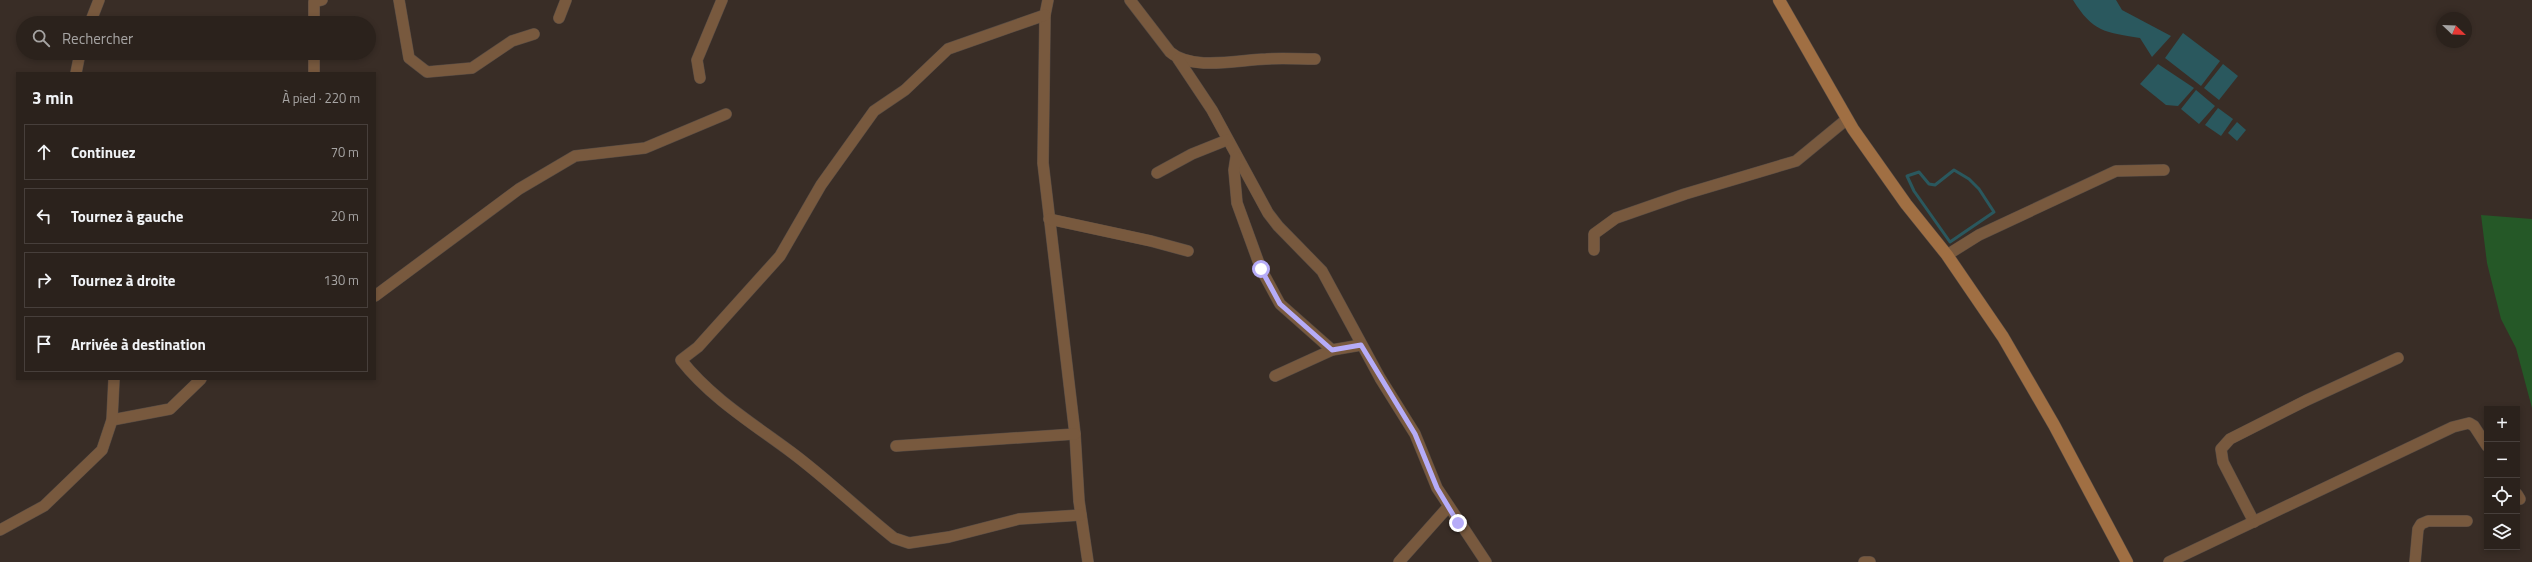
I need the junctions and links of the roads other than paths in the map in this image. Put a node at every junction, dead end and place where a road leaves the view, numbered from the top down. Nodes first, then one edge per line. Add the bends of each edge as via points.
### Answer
1 (99, 0) edge
2 (322, 0) edge
3 (399, 0) edge
4 (566, 0) edge
5 (722, 0) edge
6 (1048, 0) edge
7 (1130, 0) edge
8 (1779, 0) edge
9 (1045, 15) junction
10 (93, 16) edge
11 (314, 16) edge
12 (559, 18) dead end
13 (534, 34) dead end
14 (1178, 59) junction
15 (1315, 59) dead end
16 (79, 60) edge
17 (314, 60) edge
18 (76, 72) edge
19 (314, 72) edge
20 (700, 78) dead end
21 (726, 114) dead end
22 (1847, 119) junction
23 (1227, 140) junction
24 (1236, 157) junction
25 (2164, 170) dead end
26 (1157, 173) dead end
27 (1049, 219) junction
28 (1594, 250) dead end
29 (1188, 251) dead end
30 (1947, 255) junction
31 (376, 295) edge
32 (1361, 345) junction
33 (1332, 350) junction
34 (2398, 358) dead end
35 (1275, 376) dead end
36 (114, 380) edge
37 (200, 380) edge
38 (112, 420) junction
39 (1076, 434) junction
40 (2484, 442) edge
41 (896, 446) dead end
42 (1448, 507) junction
43 (1081, 515) junction
44 (2467, 521) dead end
45 (2254, 522) junction
46 (0, 530) edge
47 (1088, 562) edge
48 (1399, 562) edge
49 (1486, 562) edge
50 (1864, 562) edge
51 (1870, 562) edge
52 (2127, 562) edge
53 (2168, 562) edge
54 (2415, 562) edge

1 - 10 street
2 - 11 street via 314,2
3 - 13 street via 409,58 427,72 472,68 512,41
4 - 12 street
5 - 20 street via 697,60
6 - 9 street
7 - 14 street
8 - 22 main road
9 - 27 street via 1043,163
9 - 43 street via 948,49 905,90 874,111 821,185 780,256 698,347 681,360 697,381 742,418 792,452 894,538 909,544 949,537 1019,519
14 - 15 street via 1217,63
14 - 23 street via 1212,110
16 - 18 street
17 - 19 street
21 - 31 street via 645,148 575,156 519,189
22 - 28 street via 1796,161 1685,194 1616,218 1594,234
22 - 30 main road via 1906,204
23 - 24 street
23 - 26 street via 1192,154
24 - 32 street via 1278,226 1322,270
24 - 33 street via 1234,170 1237,203 1261,269 1280,304
25 - 30 street via 2116,172 1979,235
27 - 29 street via 1151,240
27 - 39 street
30 - 52 main road via 2003,337 2054,425
32 - 33 street
32 - 42 street via 1415,434 1429,472
33 - 35 street
34 - 45 street via 2237,435 2221,449 2223,462
36 - 38 street
37 - 38 street via 170,409
38 - 46 street via 102,450 75,477 44,506
39 - 41 street
39 - 43 street
40 - 45 street via 2469,423 2453,427
42 - 48 street
42 - 49 street
43 - 47 street
44 - 54 street via 2428,521 2421,524 2418,529
45 - 53 street
50 - 51 street

